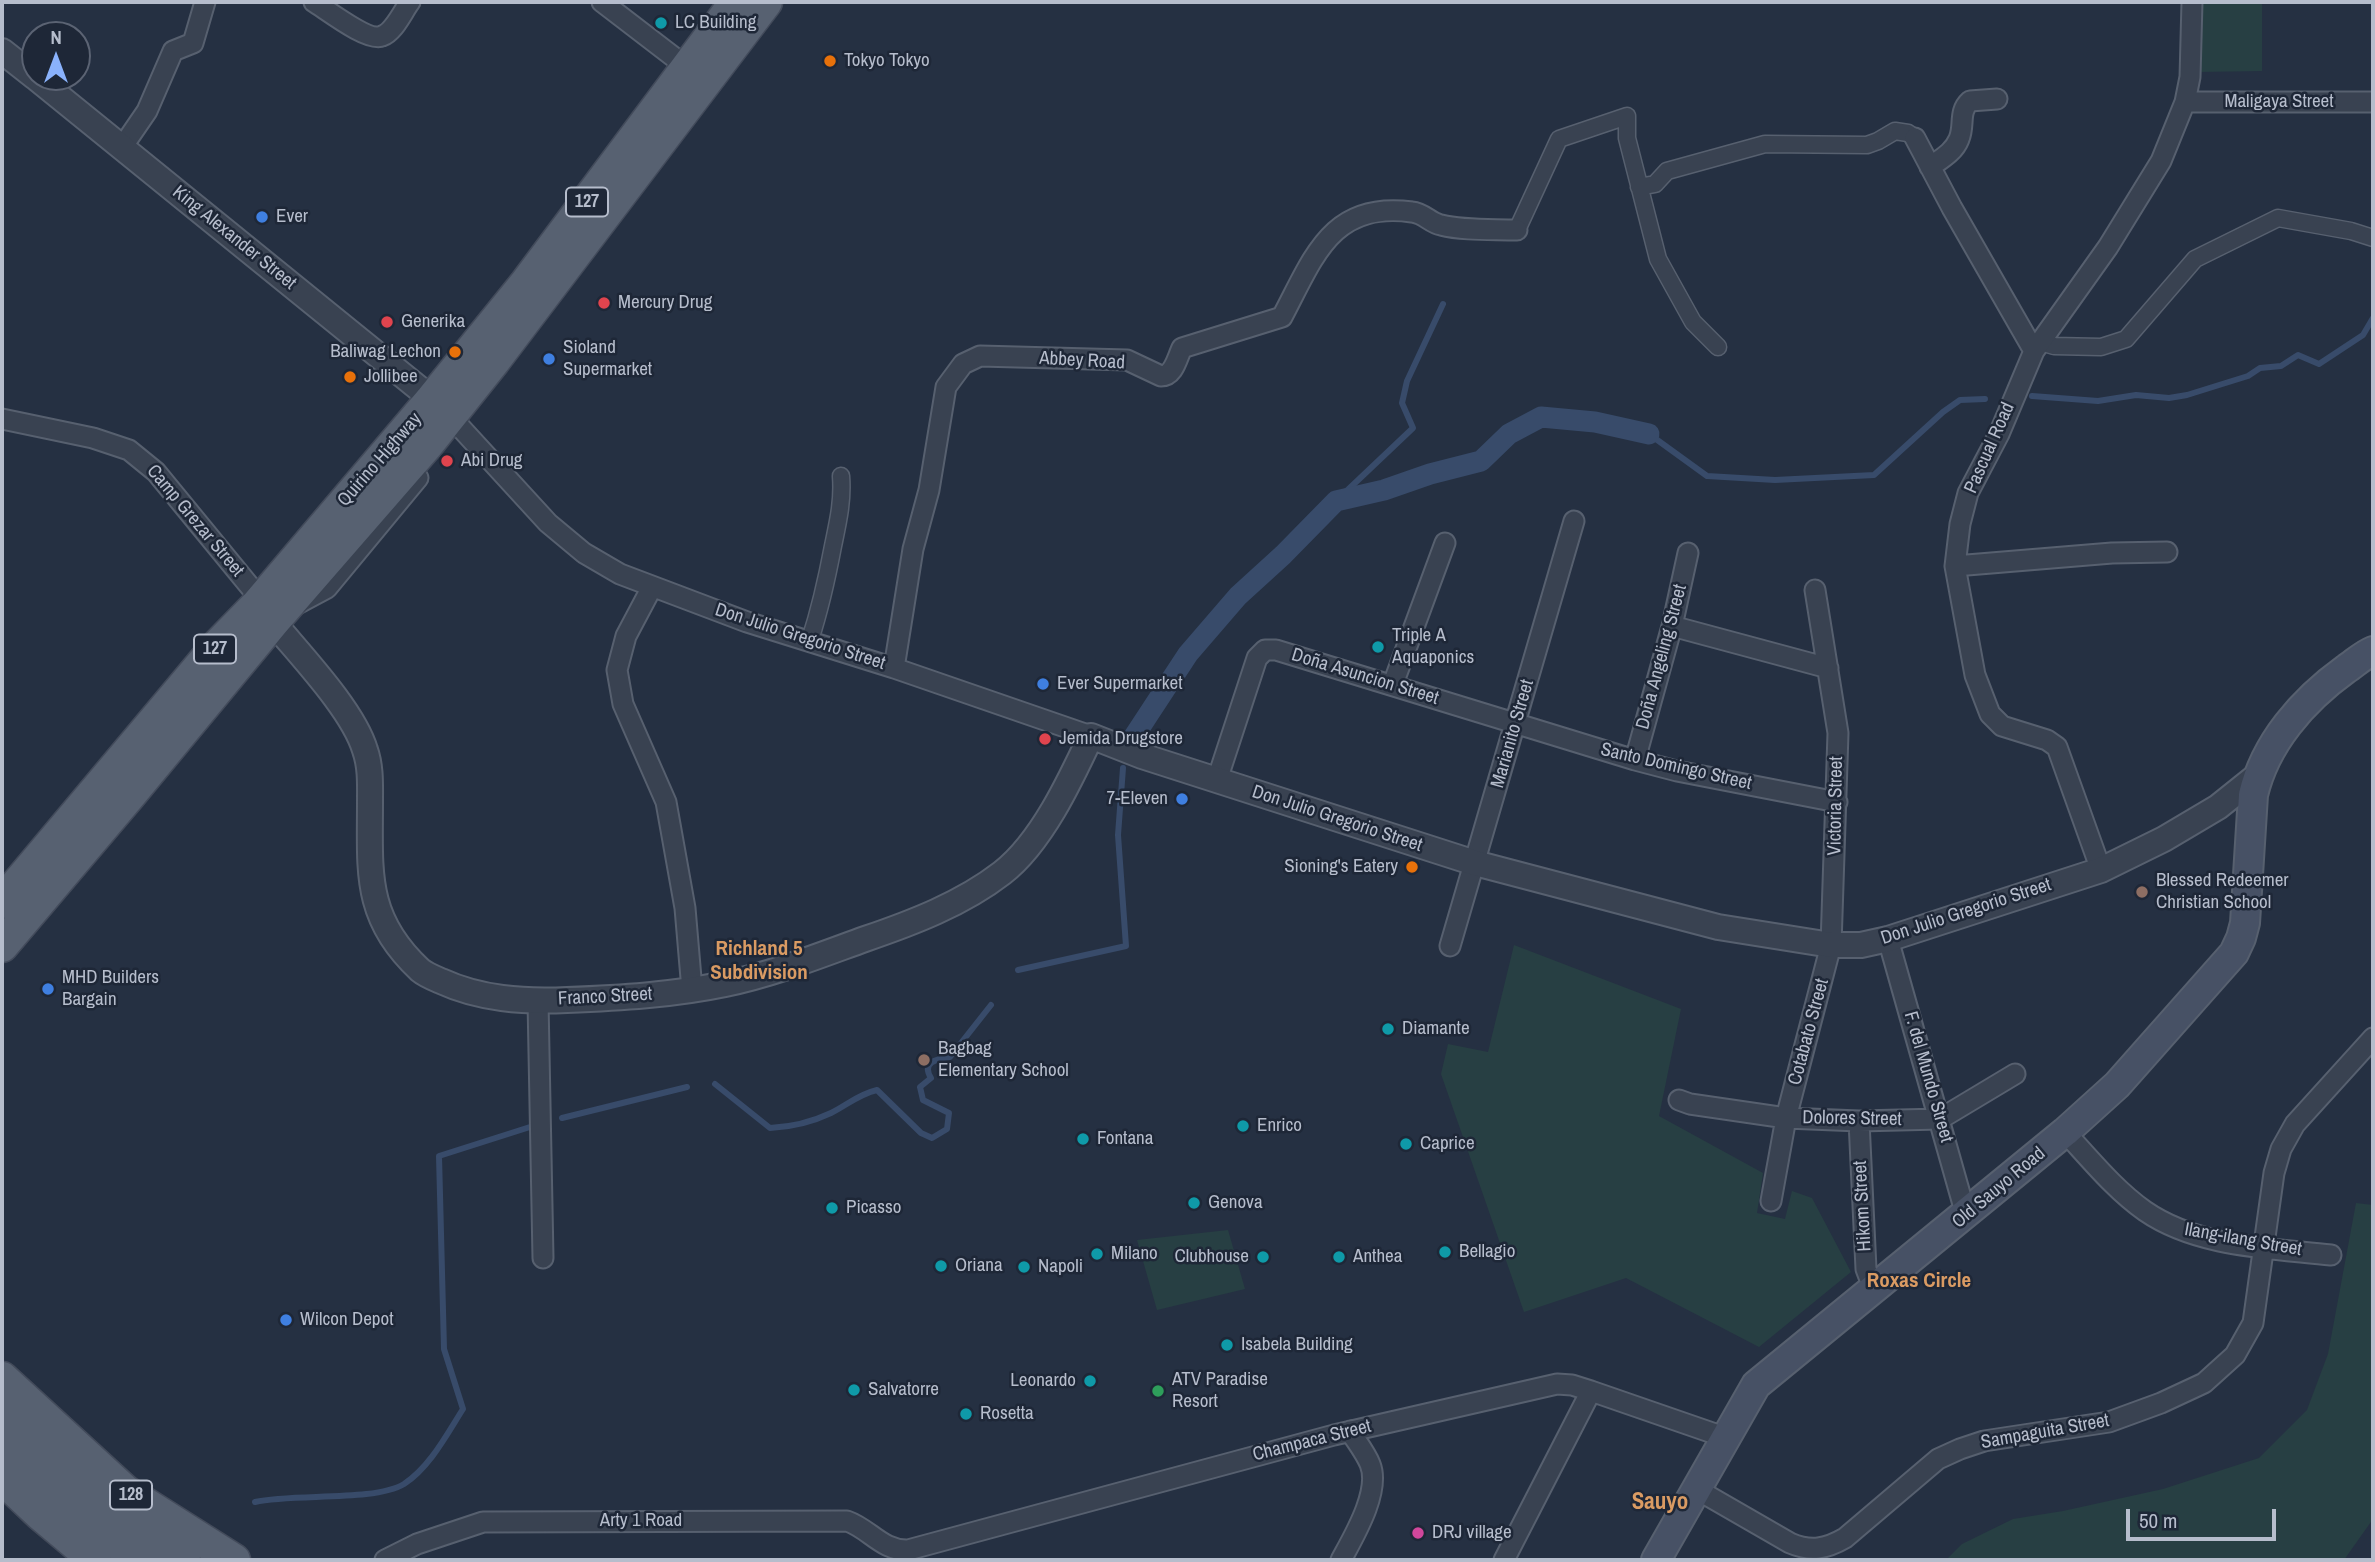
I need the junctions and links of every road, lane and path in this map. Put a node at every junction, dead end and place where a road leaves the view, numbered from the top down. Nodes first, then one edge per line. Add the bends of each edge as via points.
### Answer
1 (205, 2) edge
2 (314, 2) edge
3 (410, 2) edge
4 (603, 2) edge
5 (736, 2) edge
6 (766, 2) edge
7 (2192, 2) edge
8 (2, 51) edge
9 (21, 66) edge
10 (688, 68) junction
11 (53, 91) edge
12 (1997, 99) dead end
13 (2185, 102) junction
14 (2373, 102) edge
15 (1915, 138) joint
16 (123, 146) junction
17 (1930, 167) junction
18 (1639, 187) junction
19 (1517, 230) joint
20 (2373, 237) edge
21 (1718, 347) dead end
22 (2037, 347) junction
23 (494, 361) junction
24 (432, 399) junction
25 (2, 419) edge
26 (460, 427) junction
27 (841, 476) dead end
28 (1574, 521) dead end
29 (1445, 543) dead end
30 (2167, 552) dead end
31 (1688, 553) dead end
32 (1955, 566) junction
33 (652, 587) junction
34 (1815, 590) dead end
35 (272, 612) junction
36 (1672, 626) junction
37 (810, 640) junction
38 (2372, 654) edge
39 (894, 668) junction
40 (1828, 668) junction
41 (1393, 684) junction
42 (1516, 726) junction
43 (1091, 736) junction
44 (1635, 760) junction
45 (2258, 775) junction
46 (1217, 780) junction
47 (1837, 802) junction
48 (1475, 863) junction
49 (2101, 870) junction
50 (2, 902) edge
51 (1888, 939) junction
52 (1831, 945) junction
53 (2, 946) edge
54 (1450, 946) dead end
55 (692, 990) junction
56 (538, 1001) junction
57 (2373, 1038) edge
58 (2015, 1074) dead end
59 (1679, 1100) dead end
60 (1786, 1118) junction
61 (1940, 1119) junction
62 (1859, 1121) junction
63 (2065, 1132) junction
64 (1771, 1201) dead end
65 (1966, 1215) junction
66 (2263, 1248) junction
67 (2330, 1255) dead end
68 (543, 1258) dead end
69 (1877, 1287) junction
70 (2, 1363) edge
71 (2, 1378) edge
72 (1591, 1391) junction
73 (2, 1410) edge
74 (40, 1415) junction
75 (1350, 1431) junction
76 (1727, 1438) junction
77 (2, 1444) edge
78 (2, 1478) edge
79 (1698, 1490) junction
80 (895, 1551) joint
81 (96, 1560) edge
82 (139, 1560) edge
83 (184, 1560) edge
84 (234, 1560) edge
85 (385, 1560) edge
86 (1341, 1560) edge
87 (1504, 1560) edge
88 (1656, 1560) edge

1 - 16 street via 193,43 173,51 147,111
2 - 3 street via 365,34 378,37 390,30
4 - 10 street
5 - 10 main road, Quirino Highway / 127
6 - 23 main road, Quirino Highway / 127
7 - 13 street, Pascual Road
8 - 9 street, King Alexander Street
10 - 24 main road, Quirino Highway / 127
11 - 16 street, King Alexander Street
12 - 17 street via 1967,104 1959,139
13 - 14 street, Maligaya Street
13 - 22 street, Pascual Road via 2161,161 2140,196
15 - 17 street
15 - 18 street via 1895,131 1867,145 1765,144 1667,171 1655,184
16 - 24 street, King Alexander Street
17 - 22 street
18 - 19 street via 1627,138 1627,116 1559,139
18 - 21 street via 1658,259 1693,321
19 - 39 street, Abbey Road via 1442,226 1413,212 1374,212 1352,218 1317,253 1282,317 1182,348 1167,376 1127,360 981,356 963,365 946,387
20 - 22 street via 2278,218 2195,259 2126,338 2101,347
22 - 32 street, Pascual Road via 1968,493
23 - 26 street, Quirino Highway
23 - 35 main road, Quirino Highway / 127 via 383,498
24 - 35 main road, Quirino Highway / 127
25 - 35 street, Camp Grezar Street via 130,450 156,472
26 - 33 street, Don Julio Gregorio Street via 548,523 584,553
26 - 35 street, Quirino Highway via 327,588
27 - 37 street via 839,524
28 - 42 street, Marianito Street
29 - 41 street
30 - 32 street
31 - 36 street, Doña Angeling Street
32 - 49 street, Pascual Road via 1975,675 1990,714 2002,726 2057,747
33 - 37 street, Don Julio Gregorio Street
33 - 55 street via 626,636 617,670 623,704 666,802 685,908
34 - 40 street, Victoria Street
35 - 50 main road, Quirino Highway / 127 via 217,646
35 - 53 main road, Quirino Highway / 127
35 - 56 street, Franco Street via 344,710 366,752 371,879 377,911 398,946 422,972 465,992
36 - 40 street
36 - 44 street, Doña Angeling Street
37 - 39 street, Don Julio Gregorio Street
38 - 45 main road, Old Sauyo Road via 2332,679 2296,712
39 - 43 street, Don Julio Gregorio Street
40 - 47 street, Victoria Street via 1838,733
41 - 42 street, Doña Asuncion Street
41 - 46 street, Doña Asuncion Street via 1265,650 1257,659
42 - 44 street, Santo Domingo Street
42 - 48 street, Marianito Street
43 - 46 street, Don Julio Gregorio Street
43 - 55 street, Franco Street via 1064,794 1026,848 1004,872 975,891 893,929 789,967
44 - 47 street, Santo Domingo Street
45 - 49 street, Don Julio Gregorio Street via 2218,807
45 - 63 main road, Old Sauyo Road via 2245,923 2234,953 2117,1085
46 - 48 street, Don Julio Gregorio Street
47 - 52 street, Victoria Street
48 - 52 street, Don Julio Gregorio Street via 1718,927
48 - 54 street, Marianito Street
49 - 51 street, Don Julio Gregorio Street
51 - 52 street, Don Julio Gregorio Street
51 - 61 street, F. del Mundo Street
52 - 60 street, Cotabato Street
55 - 56 street, Franco Street
56 - 68 street
57 - 66 street, Sampaguita Street via 2295,1124 2281,1149
58 - 61 street, Dolores Street
59 - 60 street, Dolores Street
60 - 62 street, Dolores Street
60 - 64 street, Cotabato Street
61 - 62 street, Dolores Street
61 - 65 street, F. del Mundo Street
62 - 69 street, Hikom Street via 1866,1269
63 - 65 main road, Old Sauyo Road
63 - 66 street, Ilang-ilang Street via 2120,1191 2146,1211 2177,1229
65 - 69 main road, Old Sauyo Road
66 - 67 street, Ilang-ilang Street
66 - 79 street, Sampaguita Street via 2253,1323 2235,1355 2204,1383 2109,1422 1984,1441 1960,1449 1938,1460 1832,1546 1803,1549
69 - 76 main road, Old Sauyo Road via 1756,1385
70 - 74 main road
71 - 74 main road, 128
72 - 75 street, Champaca Street via 1572,1385 1544,1385
72 - 76 street, Champaca Street
72 - 87 street
73 - 83 main road, 128 via 90,1493
74 - 84 main road, 128 via 125,1491
75 - 80 street, Champaca Street
75 - 86 street via 1374,1479 1371,1497
76 - 79 main road, Old Sauyo Road
77 - 82 main road, 128
78 - 81 main road
79 - 88 main road, Old Sauyo Road
80 - 85 street, Arty 1 Road via 847,1521 483,1522 416,1544

